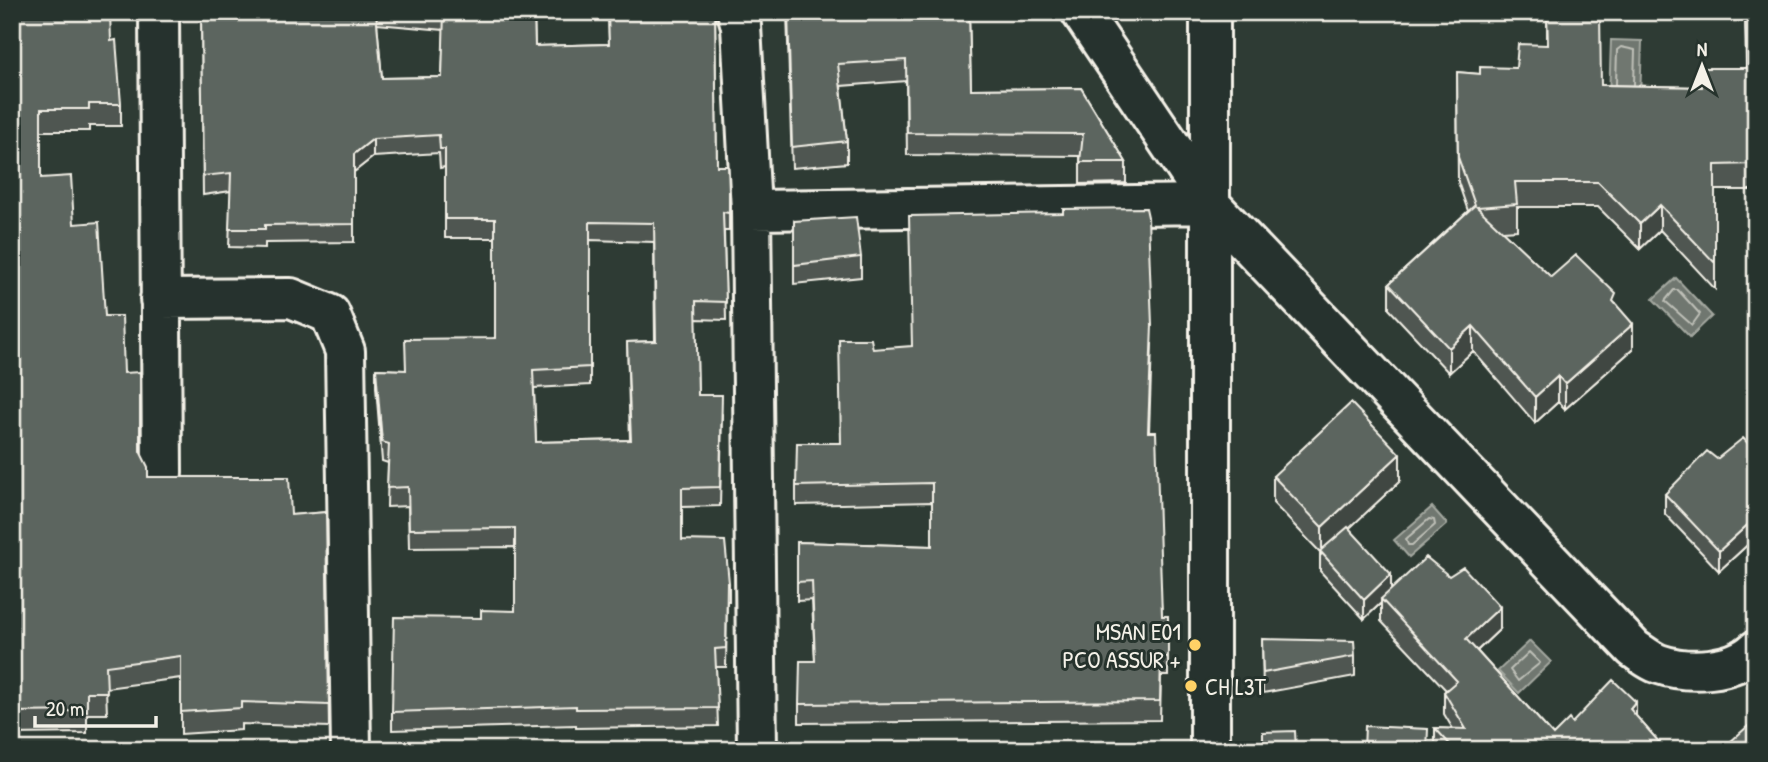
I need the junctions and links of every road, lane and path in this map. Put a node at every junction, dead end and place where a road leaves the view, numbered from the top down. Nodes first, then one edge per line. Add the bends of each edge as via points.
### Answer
1 (159, 12) edge
2 (737, 12) edge
3 (1081, 12) edge
4 (1210, 12) edge
5 (1210, 204) junction
6 (751, 210) junction
7 (160, 299) junction
8 (162, 473) dead end
9 (1756, 650) edge
10 (351, 750) edge
11 (757, 750) edge
12 (1210, 750) edge

1 - 7 street
2 - 6 street
3 - 5 street
4 - 5 street
5 - 6 street
5 - 9 street via 1634,649 1658,663 1689,670 1720,667
5 - 12 street
6 - 11 street
7 - 8 street
7 - 10 street via 291,298 330,314 345,351

